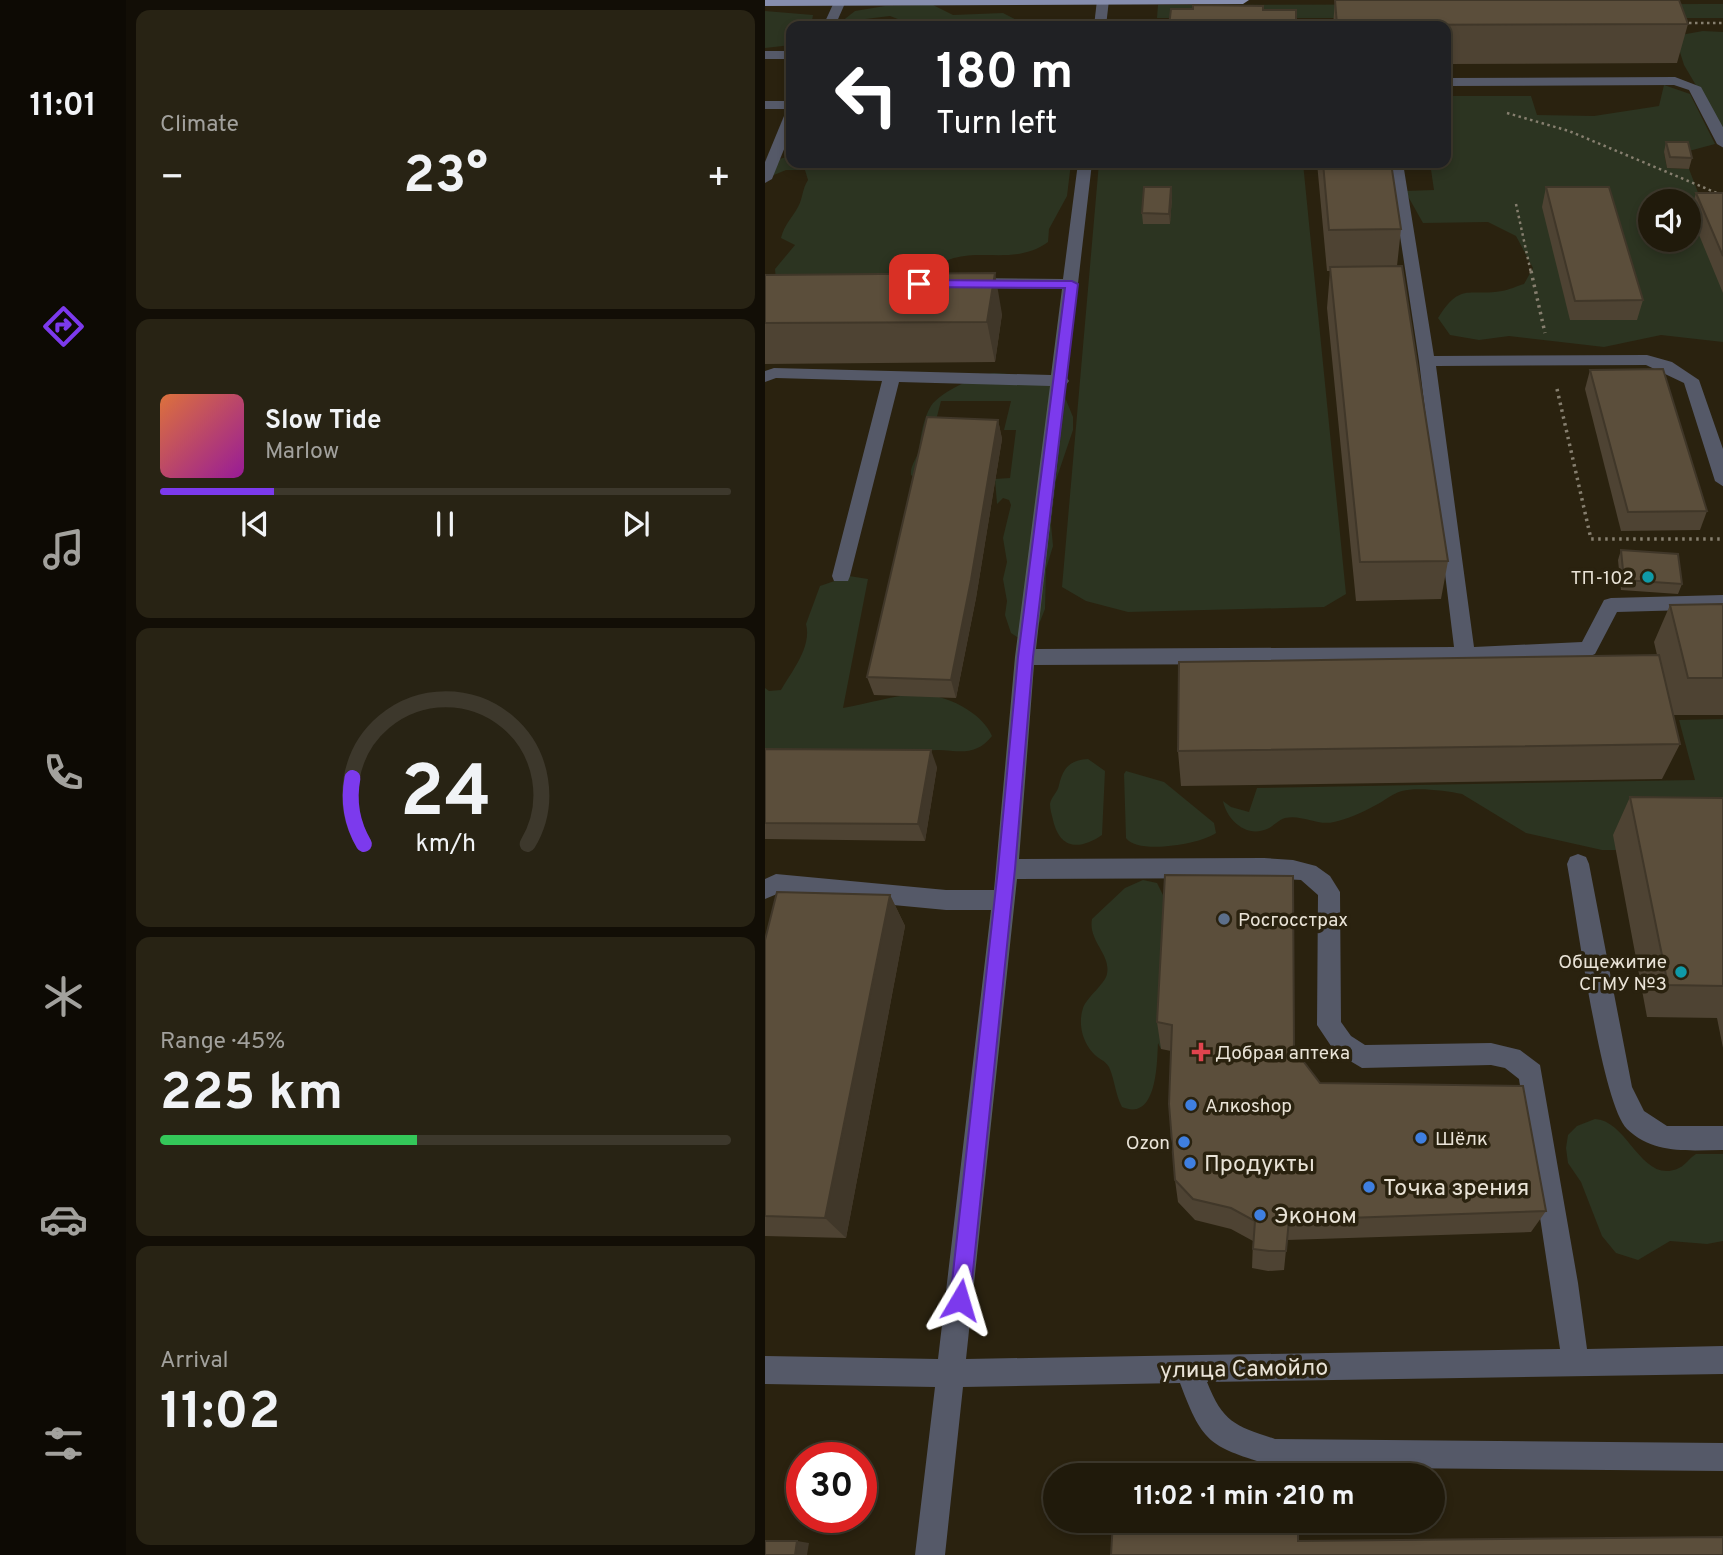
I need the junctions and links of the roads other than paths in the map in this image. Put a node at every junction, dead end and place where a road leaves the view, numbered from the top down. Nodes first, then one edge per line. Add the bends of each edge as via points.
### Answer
1 (1103, 0) edge
2 (1243, 0) edge
3 (840, 1) edge
4 (765, 2) edge
5 (831, 21) edge
6 (1101, 21) edge
7 (765, 55) edge
8 (786, 55) edge
9 (1451, 82) edge
10 (765, 105) edge
11 (786, 105) edge
12 (786, 128) edge
13 (1723, 144) edge
14 (1084, 168) edge
15 (1397, 168) edge
16 (765, 179) edge
17 (955, 284) edge
18 (1072, 284) junction
19 (1427, 361) junction
20 (892, 376) junction
21 (765, 377) edge
22 (1061, 381) junction
23 (1723, 481) edge
24 (841, 576) dead end
25 (1723, 602) edge
26 (1465, 655) junction
27 (1025, 657) junction
28 (1578, 864) dead end
29 (1007, 869) junction
30 (765, 889) edge
31 (1003, 900) junction
32 (1723, 1138) edge
33 (1723, 1360) edge
34 (1575, 1363) junction
35 (1188, 1368) junction
36 (765, 1370) edge
37 (951, 1373) junction
38 (1723, 1457) edge
39 (930, 1555) edge

1 - 2 main road
1 - 3 main road
1 - 6 street
3 - 4 main road
3 - 5 street
7 - 8 street
9 - 13 street via 1675,81 1694,87
10 - 11 street
12 - 16 street
14 - 18 street
15 - 19 street
17 - 18 street
18 - 22 street
19 - 23 street via 1647,360 1666,366 1691,380
19 - 26 street
20 - 21 street via 774,373
20 - 22 street
20 - 24 street
22 - 27 street
25 - 26 street via 1611,605 1588,649
26 - 27 street
27 - 29 street
28 - 32 street via 1620,1089 1635,1120 1663,1138
29 - 31 street
29 - 34 street via 1264,868 1301,870 1319,877 1329,892 1329,1025 1343,1044 1362,1057 1491,1054 1511,1058 1531,1073
30 - 31 street via 776,884 946,900
31 - 37 street
33 - 34 street, улица Самойло
34 - 35 street, улица Самойло
35 - 37 street, улица Самойло
35 - 38 street via 1205,1413 1227,1437 1275,1453
36 - 37 street, улица Самойло
37 - 39 street

